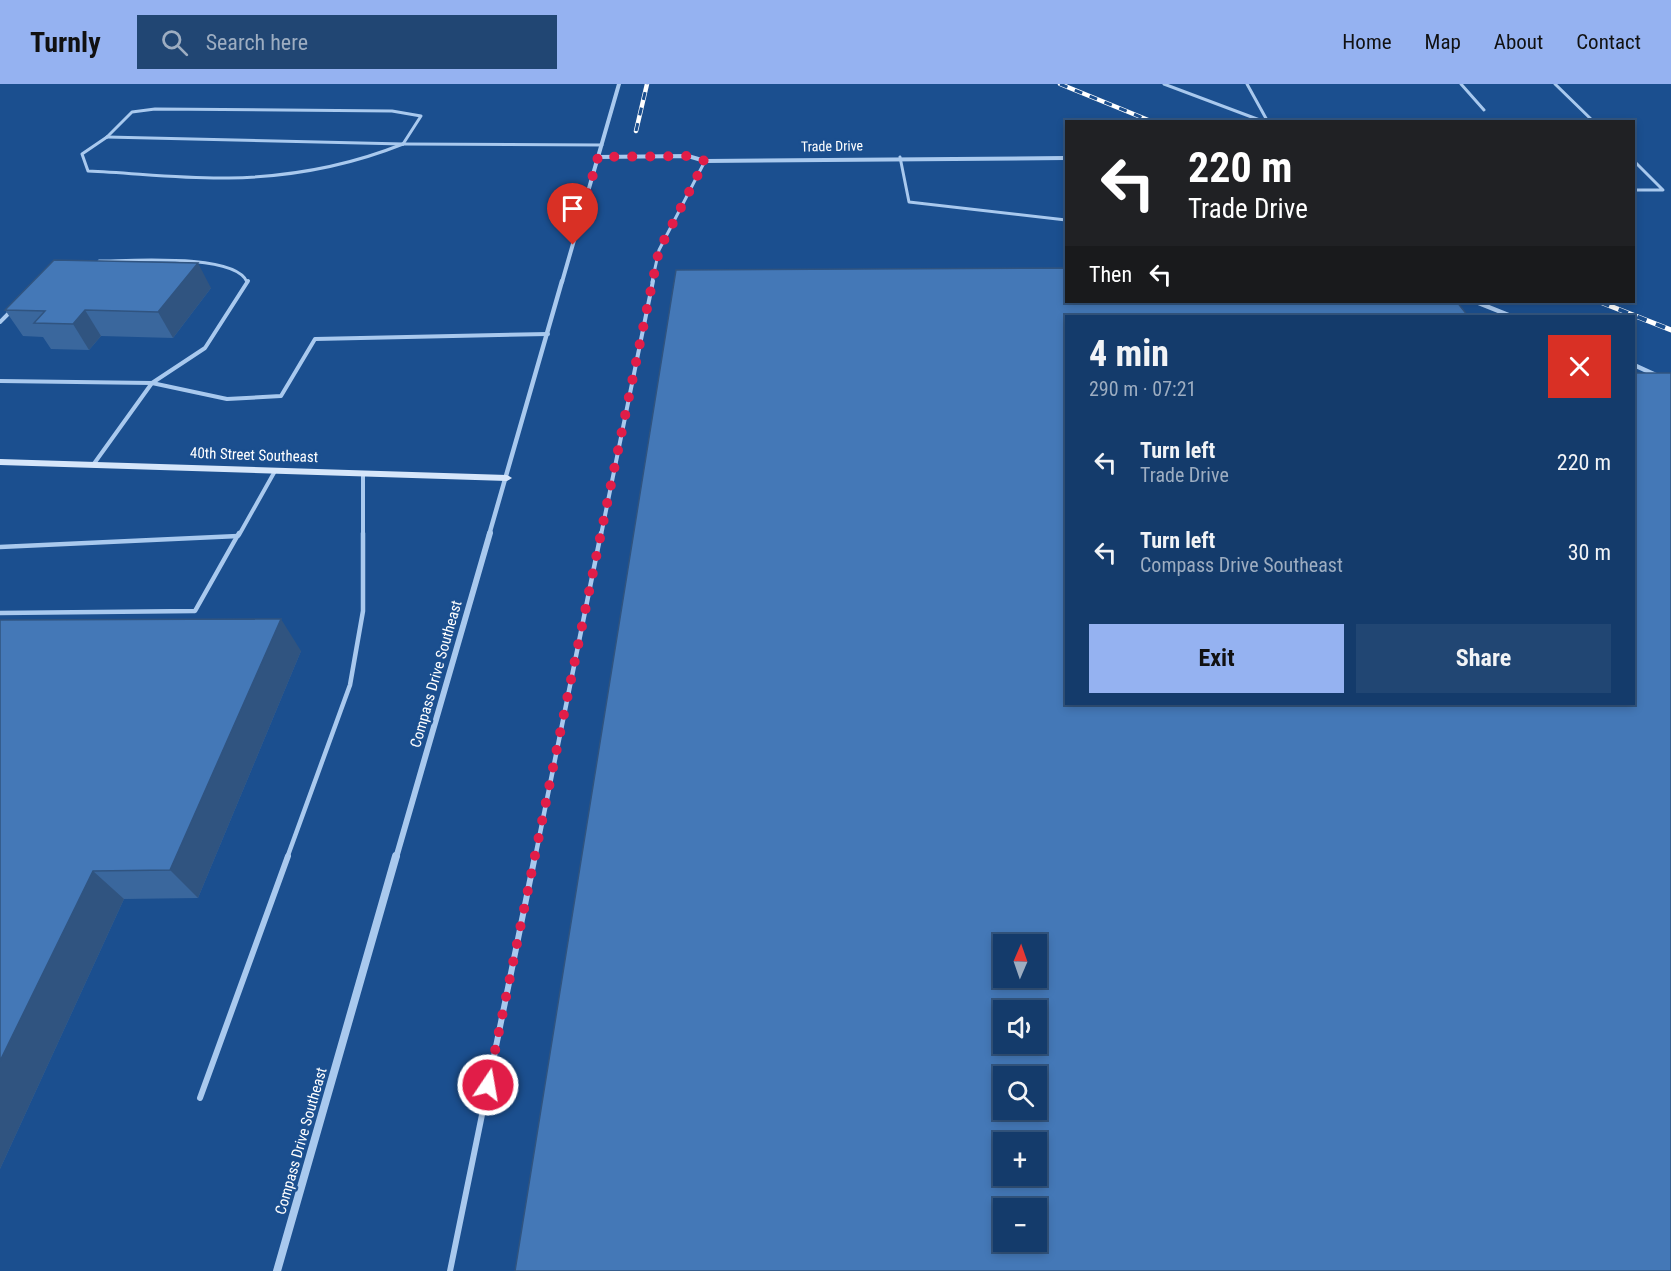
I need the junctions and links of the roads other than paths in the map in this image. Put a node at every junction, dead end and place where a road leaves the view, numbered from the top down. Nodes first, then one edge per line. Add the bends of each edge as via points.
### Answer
1 (619, 84) edge
2 (1164, 84) edge
3 (1247, 84) edge
4 (1461, 84) edge
5 (1555, 84) edge
6 (1484, 110) dead end
7 (1261, 120) edge
8 (1265, 120) edge
9 (1592, 120) edge
10 (108, 137) junction
11 (403, 144) junction
12 (602, 145) junction
13 (598, 157) junction
14 (900, 157) junction
15 (1065, 158) edge
16 (705, 161) junction
17 (1635, 162) edge
18 (1635, 189) edge
19 (1065, 220) edge
20 (96, 262) edge
21 (1478, 303) edge
22 (15, 306) edge
23 (1508, 315) edge
24 (0, 322) edge
25 (548, 334) junction
26 (1635, 365) edge
27 (0, 381) edge
28 (1671, 382) edge
29 (152, 383) junction
30 (0, 462) edge
31 (93, 465) junction
32 (275, 471) junction
33 (363, 473) junction
34 (507, 478) junction
35 (238, 536) junction
36 (0, 547) edge
37 (0, 613) edge
38 (200, 1098) dead end
39 (278, 1271) edge
40 (450, 1271) edge

1 - 12 street, Compass Drive Southeast
2 - 7 lane
3 - 8 lane
4 - 6 lane
5 - 9 lane
10 - 11 lane
10 - 11 lane via 132,112 155,109 392,111 421,116
10 - 11 lane via 82,154 88,171 229,178 311,171 373,156
11 - 12 lane
12 - 13 street, Compass Drive Southeast
13 - 16 street, Trade Drive via 688,156
13 - 25 street, Compass Drive Southeast
14 - 15 street, Trade Drive
14 - 16 street, Trade Drive
14 - 19 lane via 909,202
16 - 40 lane via 659,250
17 - 18 lane via 1663,190
20 - 29 lane via 208,262 239,271 248,281 205,348
21 - 23 street
22 - 24 lane
25 - 29 lane via 315,339 281,396 227,399
25 - 34 street, Compass Drive Southeast
26 - 28 street
27 - 29 lane
29 - 31 lane
30 - 31 street, 40th Street Southeast
31 - 32 street, 40th Street Southeast
32 - 33 street, 40th Street Southeast
32 - 35 lane
33 - 34 street, 40th Street Southeast
33 - 38 lane via 363,611 350,686
34 - 39 street, Compass Drive Southeast
35 - 36 lane
35 - 37 lane via 195,611

